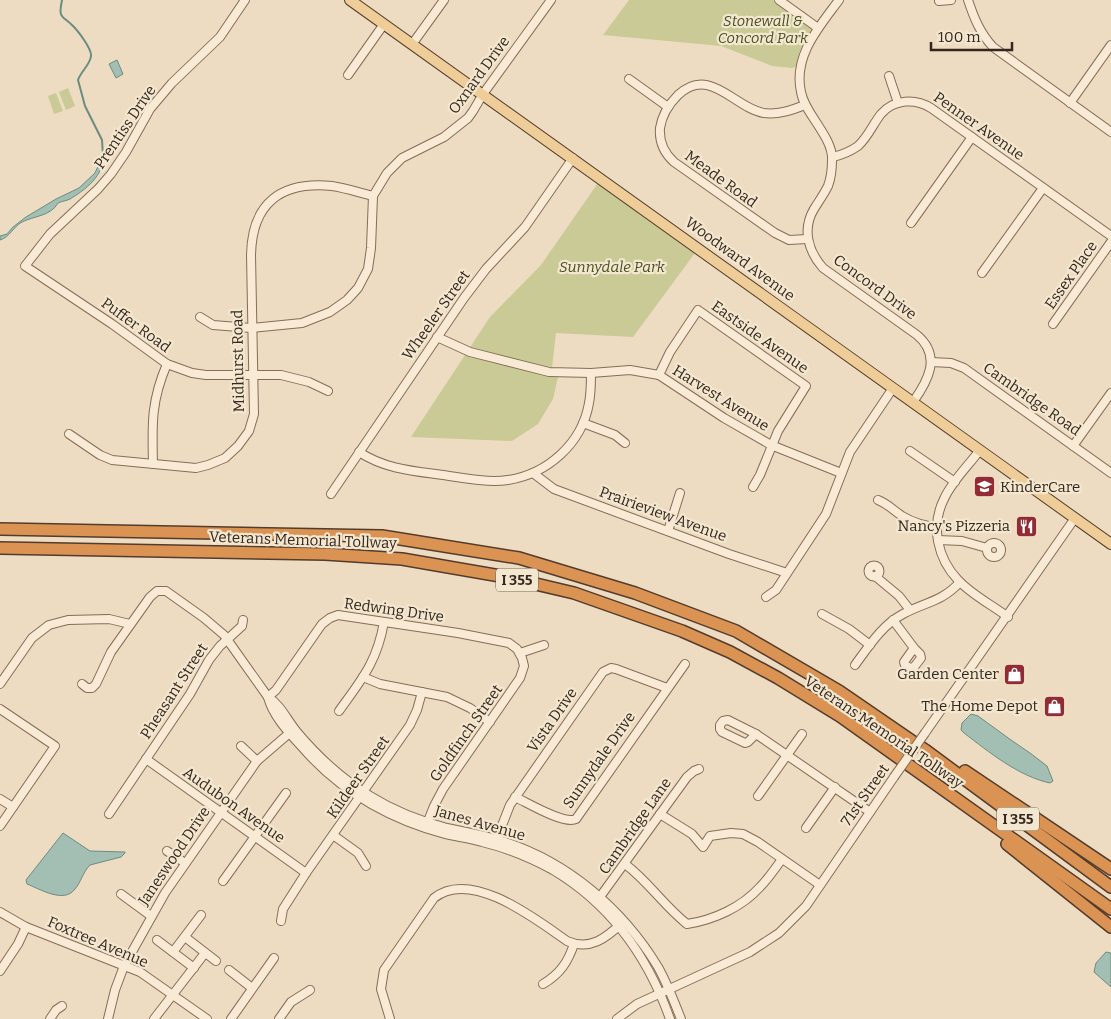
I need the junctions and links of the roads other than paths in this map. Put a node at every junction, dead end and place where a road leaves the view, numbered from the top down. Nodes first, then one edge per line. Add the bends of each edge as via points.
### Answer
1 (245, 0) edge
2 (350, 0) edge
3 (444, 0) edge
4 (551, 0) edge
5 (779, 0) edge
6 (839, 0) edge
7 (951, 0) edge
8 (968, 0) edge
9 (939, 1) edge
10 (384, 24) junction
11 (818, 28) junction
12 (413, 43) junction
13 (1111, 45) edge
14 (348, 75) dead end
15 (889, 76) dead end
16 (629, 79) dead end
17 (483, 94) junction
18 (898, 103) junction
19 (1070, 103) junction
20 (805, 105) junction
21 (668, 107) junction
22 (1111, 132) edge
23 (972, 137) junction
24 (832, 157) junction
25 (573, 158) junction
26 (1043, 188) junction
27 (373, 196) junction
28 (911, 223) dead end
29 (1111, 236) edge
30 (807, 239) junction
31 (1111, 242) edge
32 (25, 266) joint
33 (982, 273) dead end
34 (200, 317) dead end
35 (1053, 324) dead end
36 (251, 328) junction
37 (437, 337) junction
38 (931, 362) junction
39 (167, 364) junction
40 (591, 373) junction
41 (254, 374) junction
42 (660, 375) junction
43 (893, 388) junction
44 (328, 392) dead end
45 (1111, 393) edge
46 (913, 402) junction
47 (583, 423) junction
48 (68, 434) dead end
49 (625, 442) dead end
50 (771, 445) junction
51 (1073, 446) junction
52 (980, 450) junction
53 (910, 451) dead end
54 (359, 452) junction
55 (153, 464) junction
56 (533, 473) junction
57 (841, 473) junction
58 (1111, 473) edge
59 (955, 482) junction
60 (753, 487) dead end
61 (680, 493) dead end
62 (330, 494) dead end
63 (878, 500) dead end
64 (1075, 518) junction
65 (937, 526) junction
66 (0, 529) edge
67 (668, 531) junction
68 (938, 540) junction
69 (1111, 544) edge
70 (0, 548) edge
71 (986, 548) dead end
72 (787, 573) junction
73 (875, 576) dead end
74 (960, 582) junction
75 (766, 597) dead end
76 (910, 610) junction
77 (822, 614) dead end
78 (1008, 617) junction
79 (244, 620) dead end
80 (893, 620) junction
81 (384, 622) junction
82 (130, 624) junction
83 (228, 639) junction
84 (544, 645) dead end
85 (870, 645) junction
86 (914, 648) dead end
87 (520, 653) junction
88 (684, 664) dead end
89 (855, 665) dead end
90 (363, 677) junction
91 (0, 684) edge
92 (82, 684) dead end
93 (667, 688) junction
94 (422, 692) junction
95 (268, 697) junction
96 (0, 709) edge
97 (339, 711) dead end
98 (490, 722) junction
99 (292, 731) junction
100 (756, 734) dead end
101 (802, 734) dead end
102 (241, 746) dead end
103 (925, 750) junction
104 (788, 754) junction
105 (146, 759) junction
106 (257, 761) junction
107 (699, 769) dead end
108 (835, 787) junction
109 (286, 793) dead end
110 (361, 794) junction
111 (758, 796) dead end
112 (515, 797) junction
113 (0, 799) edge
114 (13, 807) junction
115 (221, 812) junction
116 (870, 812) junction
117 (976, 813) junction
118 (109, 814) dead end
119 (660, 814) junction
120 (427, 825) junction
121 (0, 826) edge
122 (806, 828) dead end
123 (333, 835) junction
124 (254, 836) junction
125 (495, 842) junction
126 (168, 851) dead end
127 (782, 859) junction
128 (186, 863) junction
129 (625, 864) junction
130 (366, 866) dead end
131 (1111, 869) edge
132 (306, 873) junction
133 (223, 880) dead end
134 (820, 885) junction
135 (1111, 887) edge
136 (121, 894) dead end
137 (598, 900) junction
138 (1111, 909) edge
139 (0, 912) edge
140 (201, 915) dead end
141 (151, 916) junction
142 (281, 920) dead end
143 (621, 924) junction
144 (26, 926) junction
145 (1111, 927) edge
146 (185, 937) junction
147 (157, 940) dead end
148 (574, 944) junction
149 (174, 952) junction
150 (205, 953) junction
151 (274, 958) dead end
152 (216, 961) dead end
153 (124, 966) junction
154 (194, 968) junction
155 (229, 970) dead end
156 (0, 971) edge
157 (543, 984) dead end
158 (252, 988) junction
159 (310, 990) dead end
160 (669, 990) junction
161 (660, 994) junction
162 (172, 995) junction
163 (62, 1006) dead end
164 (50, 1019) edge
165 (108, 1019) edge
166 (154, 1019) edge
167 (207, 1019) edge
168 (231, 1019) edge
169 (279, 1019) edge
170 (390, 1019) edge
171 (617, 1019) edge
172 (670, 1019) edge
173 (681, 1019) edge

1 - 32 street, Prentiss Drive via 220,37 150,109 108,178 50,234
2 - 10 main road, Woodward Avenue
3 - 12 street
4 - 17 street, Oxnard Drive
5 - 11 street
6 - 11 street
7 - 9 street
8 - 19 street via 976,23 993,47
10 - 12 main road, Woodward Avenue
10 - 14 street
11 - 20 street via 802,62 800,91
12 - 17 main road, Woodward Avenue
13 - 19 street
15 - 18 street
16 - 21 street
17 - 25 main road, Woodward Avenue
17 - 27 street, Oxnard Drive via 473,111 453,130 402,158 392,167
18 - 23 street, Penner Avenue via 926,105
18 - 24 street via 882,114 857,146
19 - 22 street
20 - 21 street via 764,113 722,90 699,85 683,91
20 - 24 street via 824,136
21 - 30 street, Meade Road via 661,122 660,138 670,158 774,233 790,240
23 - 26 street, Penner Avenue
23 - 28 street
24 - 30 street via 830,180 812,214
25 - 37 street, Wheeler Street via 524,227 475,283
25 - 43 main road, Woodward Avenue
26 - 29 street, Penner Avenue
26 - 33 street
27 - 36 street, Oxnard Drive via 370,262 353,294 340,306 312,320
27 - 36 street, Midhurst Road via 334,187 304,186 282,194 266,206 252,234
30 - 38 street, Concord Drive via 823,268 920,338
31 - 35 street, Essex Place
32 - 39 street, Puffer Road
34 - 36 street, Oxnard Drive via 213,325
36 - 41 street, Midhurst Road
37 - 40 street, Harvest Avenue via 470,352 533,369
37 - 54 street, Wheeler Street
38 - 46 street via 929,377
38 - 51 street, Cambridge Road via 951,362 964,368
39 - 41 street, Puffer Road via 206,375
39 - 55 street via 154,405
40 - 42 street, Harvest Avenue via 630,370
40 - 47 street via 589,405
41 - 44 street, Puffer Road via 297,378
41 - 55 street, Midhurst Road via 252,420 245,437 234,450 214,463 196,468
42 - 50 street, Harvest Avenue
42 - 50 street, Eastside Avenue via 670,352 698,310 806,386
43 - 46 main road, Woodward Avenue
43 - 57 street via 853,445
45 - 51 street
46 - 52 main road, Woodward Avenue
47 - 49 street
47 - 56 street via 564,451
48 - 55 street, Midhurst Road via 108,458
50 - 57 street, Harvest Avenue
50 - 60 street
51 - 58 street, Cambridge Road
52 - 59 street
52 - 64 main road, Woodward Avenue
53 - 59 street
54 - 56 street via 389,467 479,480 506,480
54 - 62 street, Wheeler Street
56 - 67 street, Prairieview Avenue via 554,488
57 - 72 street via 826,514
59 - 65 street via 942,504
61 - 67 street
63 - 65 street via 904,517
64 - 69 main road, Woodward Avenue
64 - 78 street, 71st Street
65 - 68 street
66 - 103 highway, Veterans Memorial Tollway / I 355 via 382,536 519,558 635,593 736,631 839,691
67 - 72 street, Prairieview Avenue
68 - 71 street via 962,541
68 - 74 street via 946,564
70 - 117 highway, Veterans Memorial Tollway / I 355 via 394,558 574,593 682,631 778,678 840,716
72 - 75 street via 776,590
73 - 76 street
74 - 76 street via 934,602
74 - 78 street
76 - 80 street
77 - 85 street
78 - 116 street, 71st Street, bridge
79 - 83 street, Pheasant Street
80 - 85 street
80 - 86 street
81 - 87 street, Redwing Drive via 509,643
81 - 90 street via 377,651
81 - 95 street, Redwing Drive via 338,615 327,620
82 - 83 street, Janes Avenue via 150,597 157,591 166,592
82 - 91 street via 109,619 68,620 49,625 32,638
82 - 92 street via 111,652 96,684 87,688
83 - 95 street, Janes Avenue
83 - 105 street, Pheasant Street via 209,660
84 - 87 street
85 - 89 street
87 - 98 street, Goldfinch Street via 524,666 520,678
88 - 93 street, Sunnydale Drive
90 - 94 street via 380,684
90 - 97 street
93 - 112 street, Vista Drive via 616,668 604,672
93 - 112 street, Sunnydale Drive via 576,819 562,819
94 - 98 street via 454,700
94 - 110 street, Kildeer Street via 410,725
95 - 99 street, Janes Avenue
96 - 114 street via 55,746
98 - 120 street, Goldfinch Street via 443,789
99 - 106 street, Janeswood Drive
99 - 110 street, Janes Avenue via 319,765
100 - 104 street
101 - 104 street
102 - 106 street
103 - 131 highway via 953,763
103 - 135 highway, Veterans Memorial Tollway / I 355
104 - 108 street
104 - 111 street
105 - 115 street, Audubon Avenue
105 - 118 street, Pheasant Street
106 - 115 street, Janeswood Drive
107 - 119 street, Cambridge Lane via 687,777
108 - 116 street
108 - 122 street
109 - 124 street
110 - 120 street, Janes Avenue via 388,814
110 - 123 street, Kildeer Street
112 - 125 street, Vista Drive
113 - 114 street
114 - 121 street
115 - 124 street, Audubon Avenue
115 - 128 street, Janeswood Drive
116 - 134 street, 71st Street
117 - 138 highway, Veterans Memorial Tollway / I 355
117 - 145 highway via 987,828
119 - 127 street via 692,834 703,847 710,836 743,834
119 - 129 street, Cambridge Lane
120 - 125 street, Janes Avenue
123 - 130 street via 358,852
123 - 132 street, Kildeer Street
124 - 132 street, Audubon Avenue
124 - 133 street
125 - 137 street, Janes Avenue via 548,868
126 - 128 street
127 - 129 street via 760,888 742,902 687,926
127 - 134 street
128 - 141 street, Janeswood Drive
129 - 137 street, Cambridge Lane
132 - 142 street, Kildeer Street via 284,909
134 - 160 street, 71st Street via 797,917 772,939
136 - 141 street
137 - 143 street, Janes Avenue
139 - 144 street, Foxtree Avenue
140 - 146 street
141 - 153 street, Janeswood Drive
143 - 148 street via 596,943
143 - 160 street, Janes Avenue via 649,954
143 - 161 street, Janes Avenue
144 - 153 street, Foxtree Avenue
144 - 156 street
146 - 149 street
146 - 150 street
147 - 149 street
148 - 157 street via 564,967
148 - 170 street via 523,910 497,898 461,889 445,891 434,898 384,970 381,989
149 - 154 street
150 - 152 street
150 - 154 street
151 - 158 street
153 - 162 street, Foxtree Avenue via 140,972
153 - 165 street, Janeswood Drive
154 - 162 street
155 - 158 street
158 - 168 street
159 - 169 street via 291,1002
160 - 161 street, 71st Street
160 - 173 street, Janes Avenue
161 - 171 street, 71st Street via 628,1009
161 - 172 street, Janes Avenue
162 - 166 street
162 - 167 street, Foxtree Avenue
163 - 164 street

